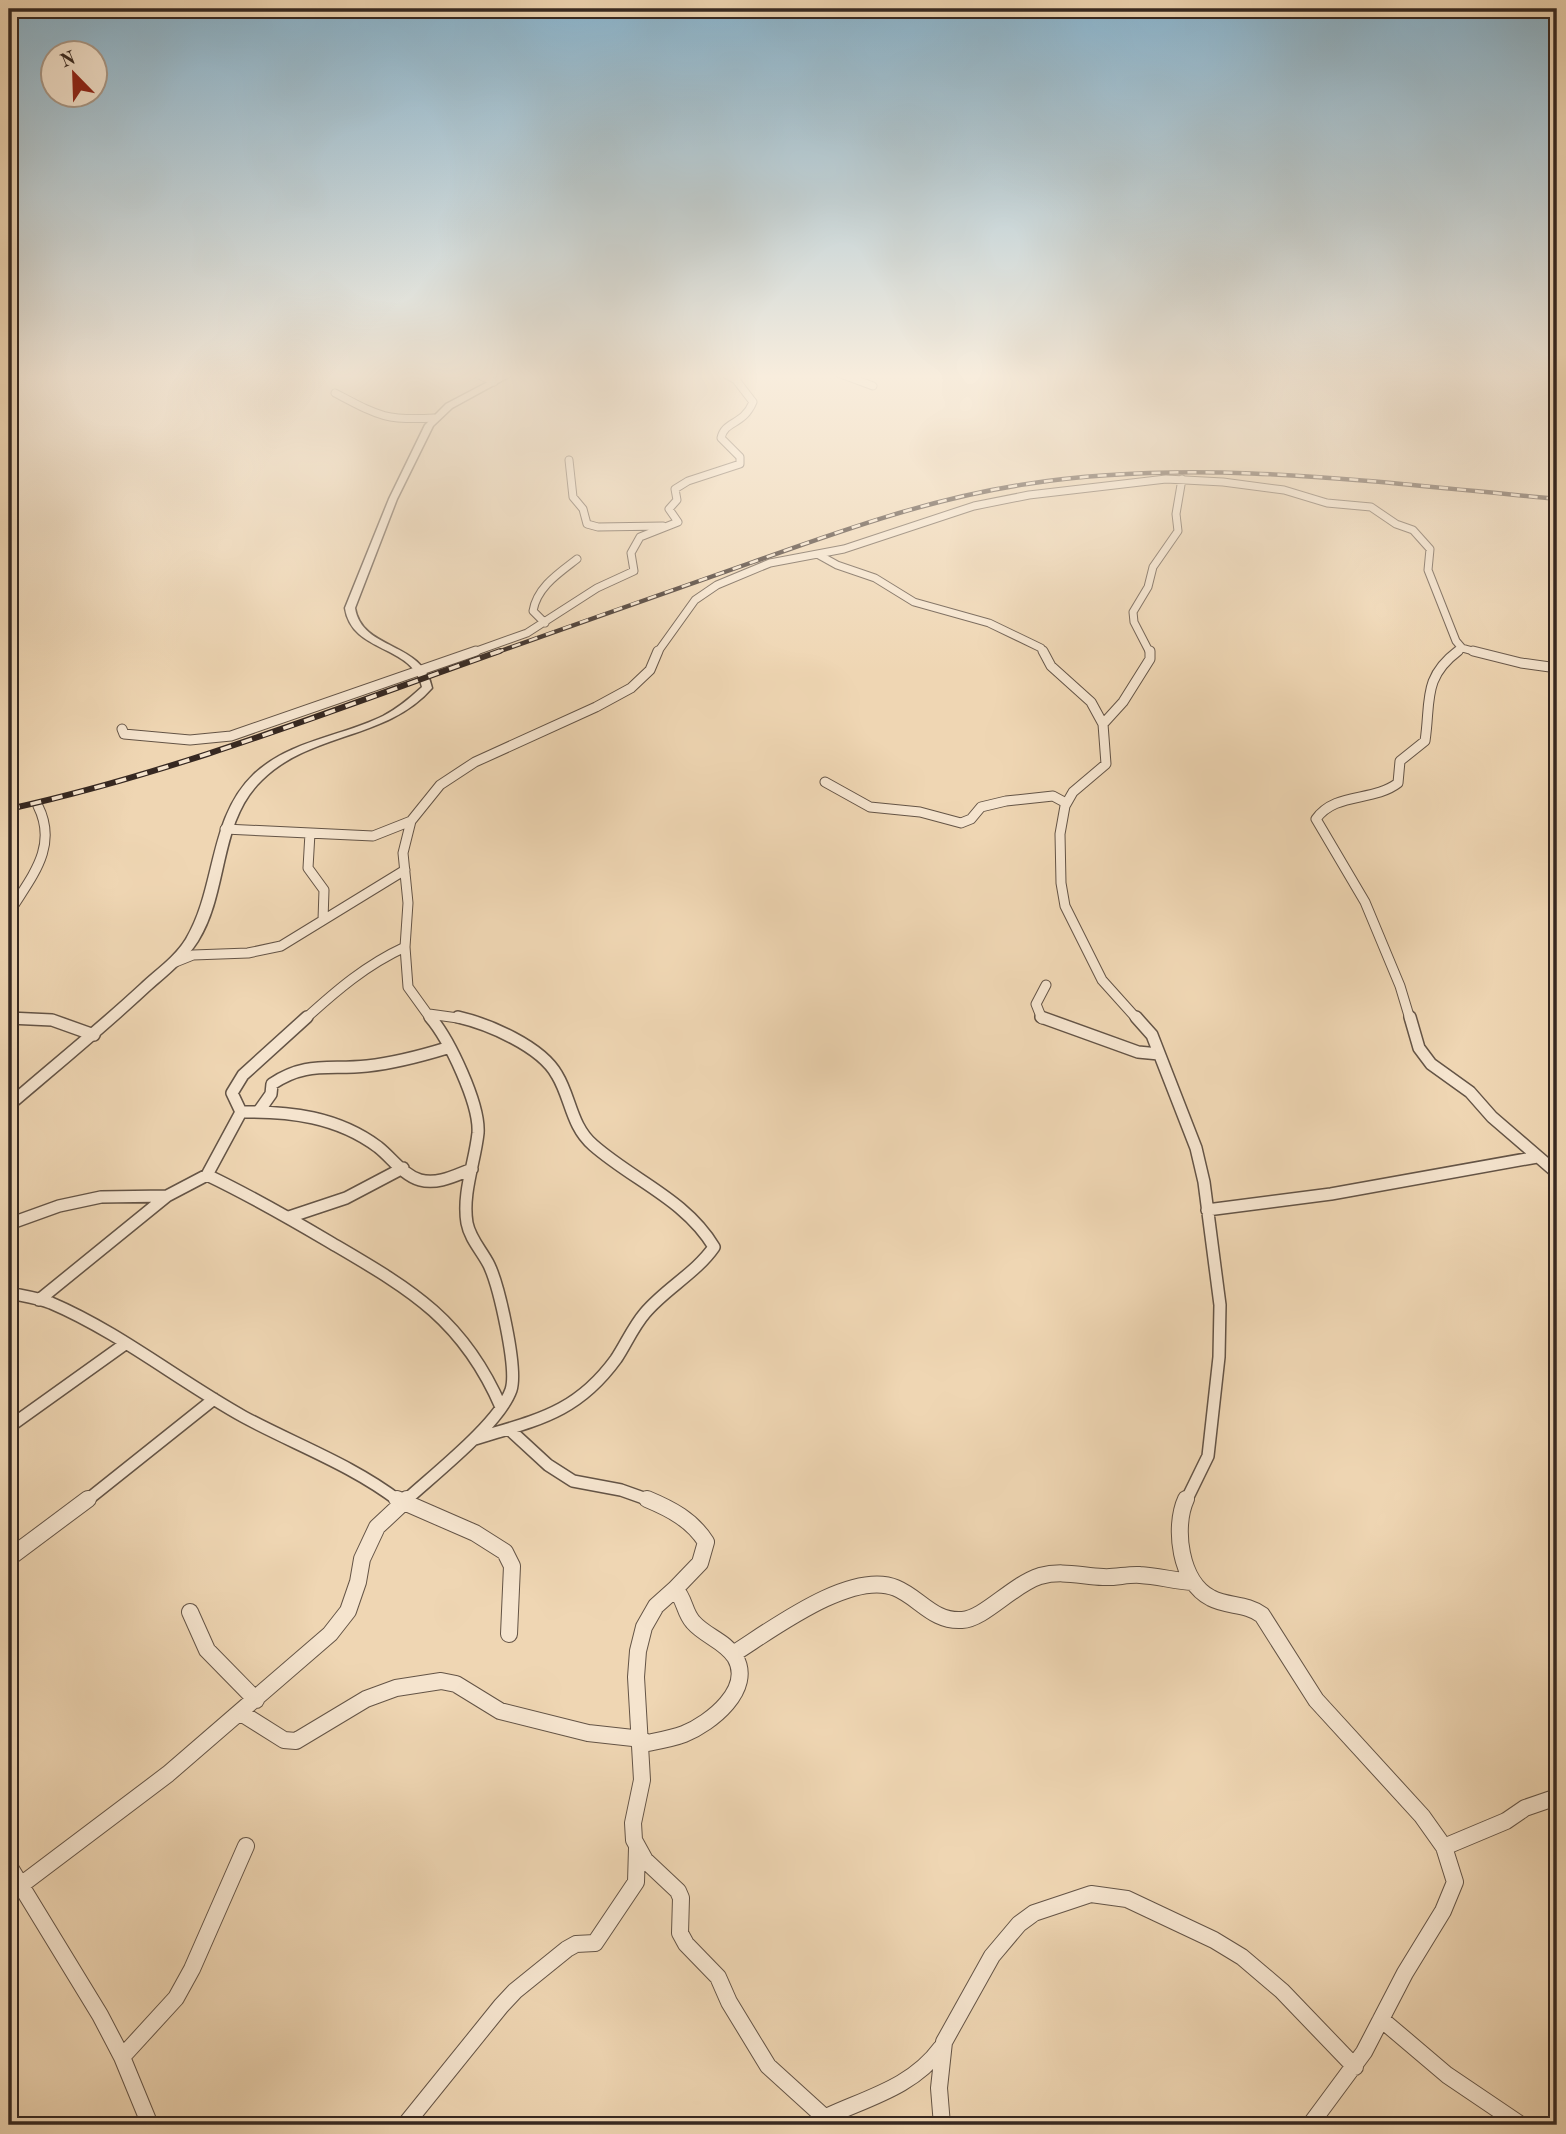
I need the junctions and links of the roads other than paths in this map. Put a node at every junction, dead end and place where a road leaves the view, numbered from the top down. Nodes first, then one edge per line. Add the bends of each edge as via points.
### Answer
1 (406, 473) edge
2 (570, 473) edge
3 (715, 473) edge
4 (1182, 480) junction
5 (632, 526) junction
6 (669, 527) junction
7 (643, 535) junction
8 (819, 555) junction
9 (577, 559) dead end
10 (545, 624) junction
11 (1462, 648) junction
12 (1557, 668) edge
13 (421, 670) junction
14 (1103, 724) junction
15 (122, 729) dead end
16 (825, 782) dead end
17 (1066, 803) junction
18 (38, 806) dead end
19 (411, 821) junction
20 (225, 829) junction
21 (310, 833) junction
22 (405, 870) junction
23 (9, 913) edge
24 (323, 920) junction
25 (405, 947) junction
26 (171, 964) junction
27 (1046, 985) dead end
28 (429, 1014) junction
29 (9, 1018) edge
30 (94, 1035) junction
31 (447, 1048) junction
32 (1159, 1054) junction
33 (9, 1105) edge
34 (259, 1111) junction
35 (241, 1112) junction
36 (1537, 1157) junction
37 (403, 1168) junction
38 (472, 1169) junction
39 (1557, 1173) edge
40 (207, 1175) junction
41 (167, 1196) junction
42 (1208, 1210) junction
43 (289, 1217) junction
44 (9, 1224) edge
45 (9, 1293) edge
46 (39, 1300) junction
47 (125, 1344) junction
48 (214, 1399) junction
49 (501, 1407) junction
50 (9, 1427) edge
51 (510, 1430) junction
52 (472, 1440) junction
53 (402, 1503) junction
54 (9, 1558) edge
55 (1193, 1582) junction
56 (675, 1589) junction
57 (190, 1612) dead end
58 (509, 1634) dead end
59 (733, 1654) junction
60 (256, 1700) junction
61 (241, 1713) junction
62 (642, 1741) junction
63 (1557, 1797) edge
64 (246, 1846) dead end
65 (1444, 1847) junction
66 (636, 1848) junction
67 (9, 1866) edge
68 (21, 1885) junction
69 (1381, 2019) junction
70 (944, 2042) junction
71 (122, 2057) junction
72 (1355, 2067) junction
73 (145, 2123) edge
74 (822, 2123) edge
75 (405, 2125) edge
76 (942, 2125) edge
77 (1310, 2125) edge
78 (1521, 2125) edge

1 - 13 street via 349,614 358,630
2 - 5 street via 573,497 587,524
3 - 6 street via 676,489 677,500 669,509 678,522
4 - 8 street via 1074,488 974,506
4 - 11 street via 1269,487 1327,503 1366,506 1413,530 1430,549 1428,570
4 - 14 street via 1178,531 1153,567 1148,587 1133,612 1150,659
5 - 6 street
5 - 7 street
6 - 7 street
7 - 10 street via 632,549 634,571 597,588
8 - 14 street via 875,578 921,604 989,623 1041,648 1051,666 1091,702
8 - 19 street via 770,563 710,588 691,605 639,682 609,701 475,762 440,785
9 - 10 street via 533,604 533,611
10 - 13 street
11 - 12 street
11 - 36 street via 1432,678 1425,739 1401,759 1398,783 1387,793 1327,807 1316,819 1365,902 1400,986 1419,1048
13 - 15 street via 225,737 131,736
13 - 20 street via 427,688 401,712 361,730 296,749 267,768 239,801
14 - 17 street via 1106,764
16 - 17 street via 870,807 961,822 971,819 981,807 996,803 1053,796
17 - 32 street via 1058,870 1065,906 1102,980 1147,1028
18 - 23 street via 48,827 48,841
19 - 21 street via 373,835
19 - 22 street via 403,853
20 - 21 street
20 - 26 street via 199,926
21 - 24 street via 306,860 310,874 324,890
22 - 24 street
22 - 25 street
24 - 26 street via 281,946 258,952 193,955
25 - 28 street via 408,987
25 - 35 street via 356,974 256,1061 233,1088
26 - 30 street
27 - 32 street via 1036,1004 1042,1019 1138,1052
28 - 31 street
28 - 51 street via 464,1017 497,1030 550,1065 589,1143 682,1209 714,1247 644,1314 615,1360 582,1396 553,1415
29 - 30 street via 51,1018
30 - 33 street
31 - 34 street via 375,1065 298,1069 272,1084
31 - 38 street via 470,1087 477,1112
32 - 42 street via 1196,1148
34 - 35 street
34 - 37 street via 337,1123
35 - 40 street
36 - 39 street
36 - 42 street
37 - 38 street via 420,1181
37 - 43 street via 346,1198
38 - 49 street via 467,1222 490,1267 511,1351 511,1389
40 - 41 street
40 - 43 street
41 - 44 street via 101,1197
41 - 46 street
42 - 55 street via 1220,1305 1219,1357 1208,1456 1182,1515 1183,1558
43 - 49 street via 416,1296 474,1355
45 - 46 street
46 - 47 street via 62,1307
47 - 48 street
47 - 50 street
48 - 53 street via 380,1486
48 - 54 street
49 - 52 street
51 - 52 street
51 - 56 street via 573,1481 627,1492 693,1524 706,1542 705,1555
52 - 53 street
53 - 58 street via 462,1526 505,1552 512,1566
53 - 60 street via 369,1541 348,1611 312,1652
55 - 59 street via 1059,1572 1027,1581 979,1615 961,1620 933,1614 896,1588 874,1583 819,1604
55 - 65 street via 1210,1598 1253,1608 1262,1615 1328,1716 1422,1816
56 - 59 street via 684,1596 690,1619
56 - 62 street via 653,1608 637,1657 634,1689
57 - 60 street via 202,1647
59 - 62 street via 740,1672 738,1683 718,1713 682,1735
60 - 61 street
61 - 62 street via 284,1740 296,1741 366,1699 396,1688 441,1681 456,1684 500,1711
61 - 68 street
62 - 66 street
63 - 65 street
64 - 71 street via 176,1998
65 - 69 street via 1454,1872 1451,1895
66 - 74 street via 678,1891 680,1933 686,1944 718,1977 762,2056
66 - 75 street via 636,1882 595,1943 566,1949 515,1991
67 - 68 street
68 - 71 street
69 - 72 street
69 - 78 street via 1447,2075
70 - 72 street via 992,1956 1018,1924 1053,1904 1098,1894 1126,1899 1242,1957 1275,1984
70 - 74 street via 935,2059 911,2079
70 - 76 street via 939,2088
71 - 73 street
72 - 77 street

